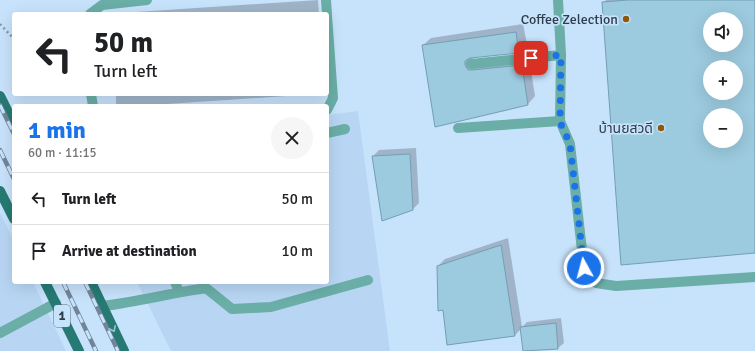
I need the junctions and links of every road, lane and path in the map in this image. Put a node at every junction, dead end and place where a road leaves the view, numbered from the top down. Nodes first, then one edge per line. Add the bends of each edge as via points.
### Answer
1 (147, 0) edge
2 (326, 0) edge
3 (558, 0) edge
4 (93, 12) edge
5 (327, 12) edge
6 (0, 24) edge
7 (12, 36) edge
8 (329, 42) edge
9 (561, 55) junction
10 (470, 64) dead end
11 (0, 96) edge
12 (329, 106) edge
13 (12, 120) edge
14 (560, 122) junction
15 (458, 128) dead end
16 (344, 129) dead end
17 (329, 133) edge
18 (0, 191) edge
19 (12, 215) edge
20 (755, 277) edge
21 (368, 280) dead end
22 (46, 284) edge
23 (92, 284) edge
24 (176, 284) edge
25 (178, 292) junction
26 (56, 303) junction
27 (102, 306) junction
28 (0, 333) edge
29 (79, 351) edge
30 (124, 351) edge

1 - 4 street via 102,5
2 - 5 street
3 - 9 street
6 - 7 path
8 - 12 street via 333,98
9 - 10 street
9 - 14 street
11 - 13 main road
14 - 15 street
14 - 20 street via 570,144 584,268 596,283 616,286
16 - 17 street
18 - 19 main road
21 - 25 street via 271,308 232,309 206,288
22 - 26 main road, 1
23 - 27 main road
24 - 25 street
25 - 27 street via 130,303
26 - 28 street
26 - 29 main road, 1
27 -> 30 main road

